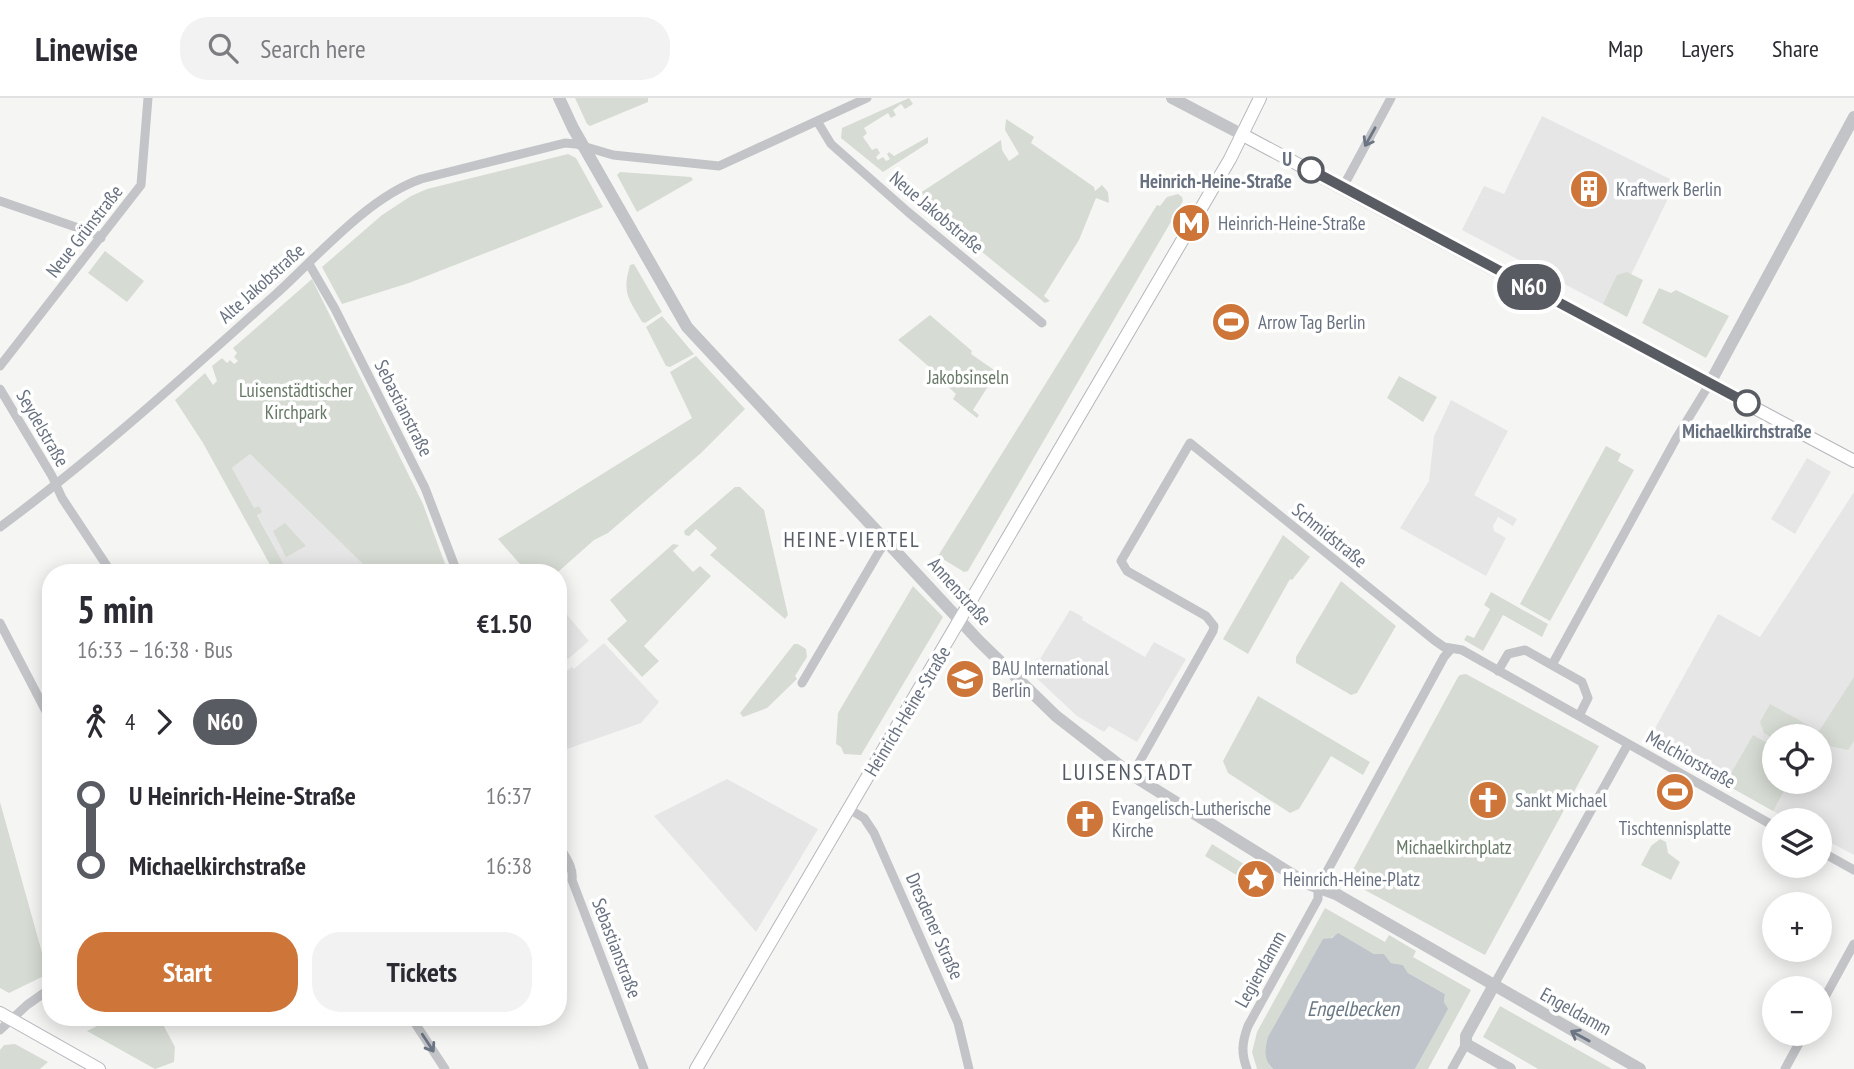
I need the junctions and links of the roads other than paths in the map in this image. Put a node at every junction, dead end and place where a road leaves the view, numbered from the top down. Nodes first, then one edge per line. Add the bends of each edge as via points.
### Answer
1 (148, 98) edge
2 (559, 98) edge
3 (867, 98) edge
4 (1172, 98) edge
5 (1260, 98) edge
6 (1391, 98) edge
7 (1854, 117) edge
8 (817, 121) junction
9 (1244, 135) junction
10 (584, 147) junction
11 (1343, 187) junction
12 (0, 201) edge
13 (101, 238) junction
14 (309, 264) junction
15 (1042, 323) dead end
16 (0, 366) edge
17 (1710, 383) junction
18 (0, 389) edge
19 (1854, 461) edge
20 (56, 485) junction
21 (0, 527) edge
22 (888, 541) junction
23 (105, 564) edge
24 (454, 564) edge
25 (960, 620) junction
26 (0, 623) edge
27 (1451, 649) junction
28 (1552, 665) junction
29 (1498, 671) junction
30 (802, 683) dead end
31 (42, 704) edge
32 (1578, 716) junction
33 (1628, 744) junction
34 (1132, 775) junction
35 (849, 809) junction
36 (1762, 819) edge
37 (1832, 858) edge
38 (567, 860) edge
39 (1854, 870) edge
40 (1318, 888) junction
41 (1854, 944) edge
42 (1832, 984) edge
43 (1494, 985) junction
44 (42, 993) edge
45 (5, 1016) edge
46 (417, 1026) edge
47 (0, 1030) edge
48 (1466, 1044) junction
49 (1797, 1046) edge
50 (99, 1069) edge
51 (445, 1069) edge
52 (644, 1069) edge
53 (696, 1069) edge
54 (969, 1069) edge
55 (1247, 1069) edge
56 (1452, 1069) edge
57 (1510, 1069) edge
58 (1640, 1069) edge
59 (1785, 1069) edge

1 - 13 street, Neue Grünstraße via 141,185
2 - 10 street, Annenstraße
3 - 8 street
4 - 9 street
5 - 9 main road, Heinrich-Heine-Straße
6 -> 11 street
7 - 17 street
8 - 10 street via 719,166 613,155
8 - 15 street, Neue Jakobstraße via 831,144
9 - 11 main road
9 - 25 main road, Heinrich-Heine-Straße
10 - 14 street, Alte Jakobstraße via 561,144 414,182 359,218
10 - 22 street, Annenstraße via 687,327
11 - 17 main road
12 - 13 street
13 - 16 street, Neue Grünstraße
14 - 20 street, Alte Jakobstraße
14 - 24 street, Sebastianstraße via 425,488
17 - 19 main road
17 - 28 street
18 - 20 street, Seydelstraße
20 - 21 street, Alte Jakobstraße
20 - 23 street, Seydelstraße
22 - 25 street, Annenstraße
22 - 30 street
25 - 34 street, Annenstraße via 1056,716
25 - 35 main road, Heinrich-Heine-Straße
26 - 31 street
27 - 29 street via 1462,650
27 - 34 street, Schmidstraße via 1420,630 1190,443 1123,556 1122,565 1206,616 1214,626
27 - 40 street
28 - 29 street via 1525,650 1508,654
28 - 32 street via 1582,682 1588,698
29 - 32 street
32 - 33 street
33 - 36 street, Melchiorstraße
33 - 43 street
34 - 40 street
35 - 53 main road, Heinrich-Heine-Straße
35 - 54 street, Dresdener Straße via 864,818 874,833 958,1023
37 - 39 street
38 - 52 street, Sebastianstraße
40 - 43 street
40 - 55 street, Legiendamm via 1318,899 1244,1036 1242,1055
41 - 42 street
43 - 48 street
58 -> 43 street, Engeldamm
44 - 45 street
45 - 47 street
45 - 50 main road
46 -> 51 street
48 - 56 street
48 - 57 street
49 - 59 street

